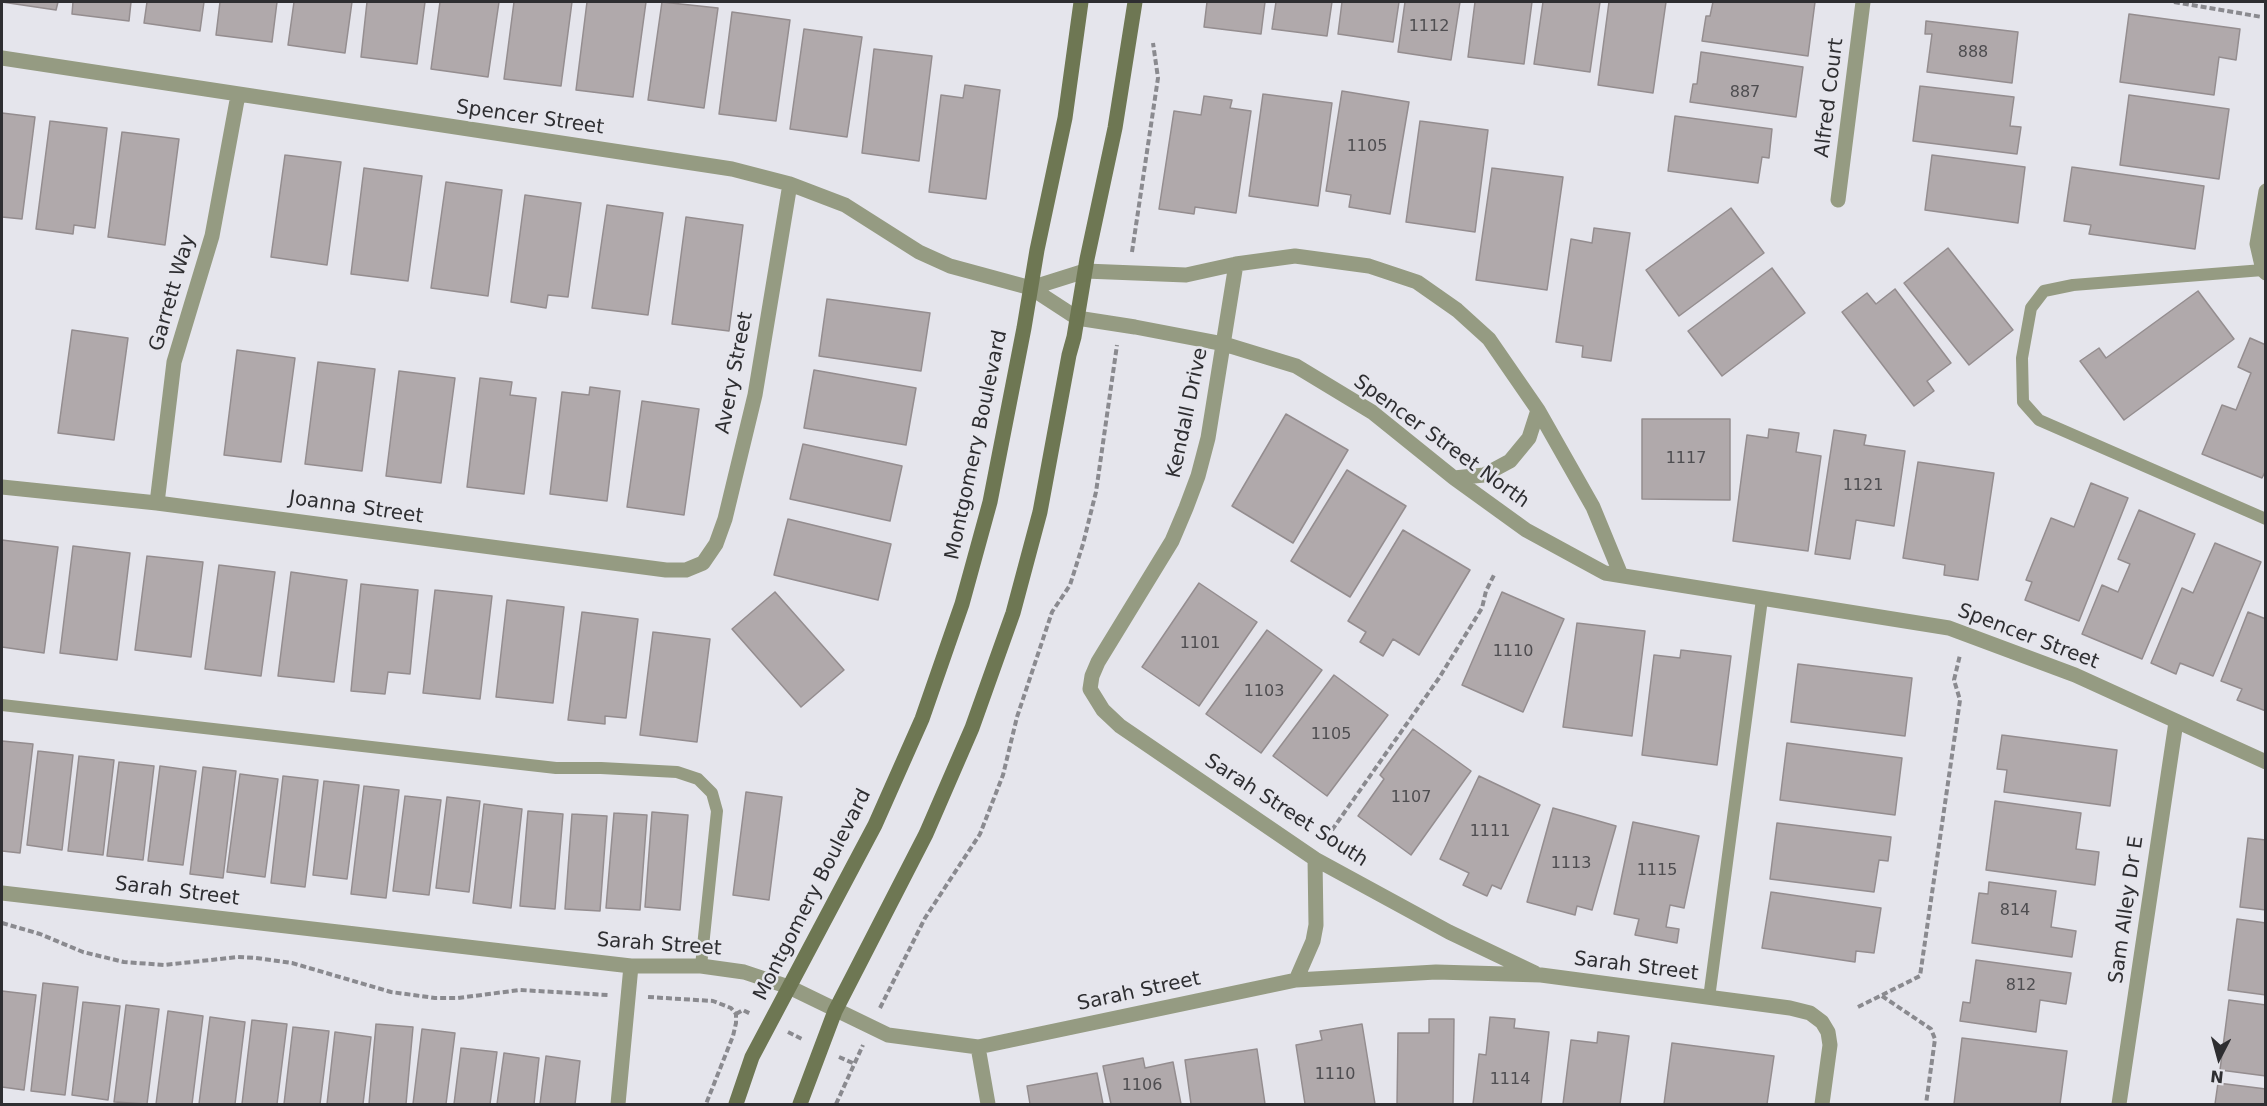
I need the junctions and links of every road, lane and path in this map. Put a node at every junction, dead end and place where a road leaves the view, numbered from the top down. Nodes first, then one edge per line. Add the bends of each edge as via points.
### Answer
1 (1081, 2) edge
2 (1135, 2) edge
3 (1863, 2) edge
4 (2174, 2) edge
5 (2262, 17) dead end
6 (2, 58) edge
7 (238, 95) junction
8 (790, 184) junction
9 (2265, 191) edge
10 (1838, 200) dead end
11 (1236, 264) junction
12 (1085, 271) junction
13 (2264, 272) edge
14 (1030, 288) junction
15 (1077, 318) junction
16 (1224, 344) junction
17 (1538, 410) junction
18 (1454, 478) junction
19 (2, 488) edge
20 (157, 503) junction
21 (2265, 519) edge
22 (703, 563) joint
23 (1495, 573) dead end
24 (1621, 576) junction
25 (1762, 599) junction
26 (1960, 654) dead end
27 (1090, 689) joint
28 (2, 705) edge
29 (2176, 722) junction
30 (2265, 762) edge
31 (1332, 830) dead end
32 (1315, 859) junction
33 (2, 893) edge
34 (2, 923) edge
35 (630, 966) junction
36 (701, 966) junction
37 (1541, 975) junction
38 (1296, 980) junction
39 (789, 987) junction
40 (629, 996) junction
41 (1882, 996) junction
42 (1709, 998) junction
43 (1857, 1007) dead end
44 (836, 1011) junction
45 (736, 1014) junction
46 (770, 1024) junction
47 (978, 1047) junction
48 (822, 1049) junction
49 (855, 1064) dead end
50 (618, 1104) edge
51 (706, 1104) edge
52 (736, 1104) edge
53 (800, 1104) edge
54 (988, 1104) edge
55 (1822, 1104) edge
56 (1926, 1104) edge
57 (2119, 1104) edge

1 - 14 street, Montgomery Boulevard via 1065,118
2 - 12 street via 1115,128
3 - 10 street, Alfred Court
4 - 5 path
6 - 7 street, Spencer Street
7 - 8 street, Spencer Street via 732,169
7 - 20 street, Garrett Way via 212,236 174,362
8 - 14 street, Spencer Street via 845,205 919,252 950,266
8 - 22 street, Avery Street via 754,395 725,519 716,544
9 - 13 street via 2257,244
11 - 12 street via 1186,275
11 - 16 street, Kendall Drive
11 - 17 street via 1295,256 1369,266 1417,282 1489,339
12 - 14 street
12 - 15 street
13 - 21 lane via 2073,285 2044,291 2031,308 2022,358 2023,402 2039,420
14 - 15 street, Spencer Street North
14 - 39 street, Montgomery Boulevard via 990,502 962,604 922,718 875,825
15 - 16 street, Spencer Street North
15 - 44 street via 1040,512 1013,613 972,728 926,834
16 - 18 street, Spencer Street North via 1296,366 1372,412
16 - 27 street, Kendall Drive via 1208,438 1186,508 1172,541 1098,662
17 - 18 street via 1529,438 1510,461 1484,475
17 - 24 street via 1593,507
18 - 24 street, Spencer Street North via 1526,530 1605,573
19 - 20 street, Joanna Street
20 - 22 street, Joanna Street via 666,570 686,570
23 - 31 path via 1482,608 1439,678
24 - 25 street, Spencer Street North
25 - 29 street, Spencer Street via 1950,628 2075,675
25 - 42 lane
26 - 41 path via 1954,680 1960,700 1920,976
27 - 32 street, Sarah Street South via 1103,710 1120,726
28 - 36 lane via 556,768 677,772 698,779 712,793 717,811
29 - 30 street, Spencer Street
29 - 57 street, Sam Alley Dr E
32 - 37 street, Sarah Street South via 1449,932
32 - 38 street via 1316,925
33 - 35 street, Sarah Street
34 - 40 path via 124,962 165,964 256,958 292,963 413,996 458,998 520,990
35 - 36 street, Sarah Street
35 - 40 street
36 - 39 street, Sarah Street via 744,972
37 - 38 street, Sarah Street via 1436,972
37 - 42 street, Sarah Street
38 - 47 street, Sarah Street
39 - 44 street, Sarah Street
39 - 46 street, Montgomery Boulevard
40 - 45 path via 713,1001
40 - 50 street
41 - 43 path
41 - 56 path via 1932,1029 1935,1039
42 - 55 street, Sarah Street via 1790,1008 1810,1013 1822,1022 1830,1045
44 - 47 street, Sarah Street via 888,1035
44 - 48 street
45 - 46 path via 743,1010
45 - 51 path via 733,1036
46 - 48 path
46 - 52 street, Montgomery Boulevard via 752,1057
47 - 54 street
48 - 49 path
48 - 53 street

